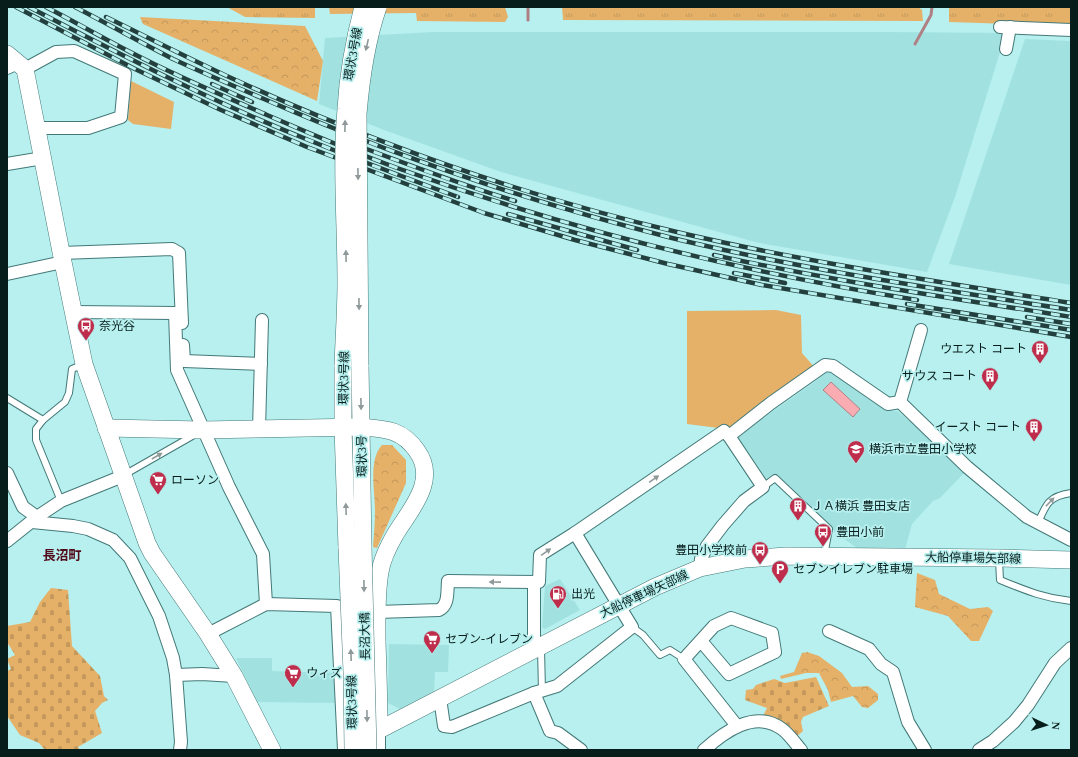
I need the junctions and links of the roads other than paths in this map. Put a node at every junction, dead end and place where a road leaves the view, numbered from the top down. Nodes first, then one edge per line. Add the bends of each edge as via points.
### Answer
1 (363, 7) edge
2 (378, 7) edge
3 (1071, 30) edge
4 (1006, 49) dead end
5 (14, 64) edge
6 (37, 128) junction
7 (42, 158) junction
8 (7, 164) edge
9 (62, 258) junction
10 (7, 274) edge
11 (73, 312) junction
12 (262, 320) dead end
13 (921, 330) dead end
14 (84, 364) junction
15 (260, 364) junction
16 (360, 365) joint
17 (7, 398) edge
18 (900, 402) junction
19 (43, 420) junction
20 (361, 427) junction
21 (106, 428) junction
22 (343, 428) junction
23 (259, 429) junction
24 (202, 430) junction
25 (729, 436) junction
26 (7, 473) edge
27 (123, 476) junction
28 (763, 487) junction
29 (1071, 493) edge
30 (61, 501) junction
31 (34, 520) junction
32 (1038, 523) junction
33 (575, 533) junction
34 (1071, 540) edge
35 (7, 541) edge
36 (355, 547) junction
37 (824, 557) junction
38 (998, 558) junction
39 (1071, 560) edge
40 (700, 568) junction
41 (534, 582) junction
42 (1071, 600) edge
43 (266, 604) junction
44 (620, 605) junction
45 (377, 612) junction
46 (632, 627) junction
47 (829, 631) dead end
48 (208, 634) junction
49 (701, 641) junction
50 (538, 648) junction
51 (1071, 648) edge
52 (684, 660) junction
53 (176, 675) junction
54 (234, 676) junction
55 (538, 692) junction
56 (440, 698) junction
57 (737, 726) junction
58 (379, 730) junction
59 (180, 750) edge
60 (272, 750) edge
61 (344, 750) edge
62 (353, 750) edge
63 (368, 750) edge
64 (379, 750) edge
65 (581, 750) edge
66 (704, 750) edge
67 (801, 750) edge
68 (925, 750) edge
69 (979, 750) edge

22 -> 1 street, 環状3号線, bridge via 346,110 353,51
2 -> 16 street, 環状3号線, bridge via 367,46 358,114
3 - 4 street via 1005,27
5 - 6 street
5 - 6 street via 56,52 74,51 125,74 121,117 88,128
6 - 7 street
7 - 8 street
7 - 9 street
9 - 10 street
9 - 11 street
9 - 15 street via 172,250 179,253 184,361
11 - 14 street
11 - 24 street via 175,313 177,370
12 - 15 street
13 - 18 street
14 - 19 lane via 72,369 69,393 65,402
14 - 21 street
15 - 23 street
16 -> 20 street, 環状3号
17 - 19 lane
18 - 25 street via 888,404 833,366 825,366
18 - 32 street via 967,467 1027,517
19 - 30 lane via 36,429 36,440
20 - 22 street
20 - 36 street, 環状3号
20 - 45 street via 387,429 406,437 419,453 424,470 423,489 417,502 384,556 378,584
21 - 24 street
21 - 27 street
22 - 23 street
36 -> 22 street, 環状3号線
23 - 24 street
27 -> 24 lane
24 - 43 street via 263,554
25 - 28 street
33 -> 25 street via 724,430
26 - 31 street via 23,507
27 - 30 street
27 - 48 street via 152,553
28 - 37 lane via 775,478 829,529
28 - 40 street via 744,501 723,525 707,546
32 -> 29 lane via 1051,499
30 - 31 street
31 - 35 street
31 - 53 street via 88,529 113,540 130,558 159,616
32 - 34 street
41 -> 33 street via 539,582 540,555
33 - 44 street
62 -> 36 street, 環状3号線, bridge
36 -> 63 street, 長沼大橋, bridge
37 - 38 street, 大船停車場矢部線
37 - 40 street, 大船停車場矢部線 via 745,559
38 - 39 street, 大船停車場矢部線
38 - 42 lane via 1000,580 1035,594
40 - 44 street, 大船停車場矢部線
41 -> 45 street via 448,581 446,602 439,610
41 - 50 street
43 - 48 street
43 - 61 street via 337,606
44 - 46 street
44 - 50 street, 大船停車場矢部線
45 - 58 street
46 - 52 lane via 643,635 660,655 670,650
46 - 55 street via 557,686
47 - 68 street via 869,649 881,664 893,672 908,722
48 - 54 street
49 - 49 street via 714,626 731,618 772,633 775,652 729,674
49 - 52 street
50 - 55 lane
50 - 56 street, 大船停車場矢部線
51 - 69 street via 1055,663 1014,722
52 - 57 street
53 - 54 street
53 - 59 street
54 - 60 street
55 - 56 street via 452,727 444,726
55 - 65 street via 550,731 558,733
56 - 58 street, 大船停車場矢部線
57 - 66 street
57 - 67 street via 753,721 775,725
58 - 61 street, 大船停車場矢部線
58 - 64 street

